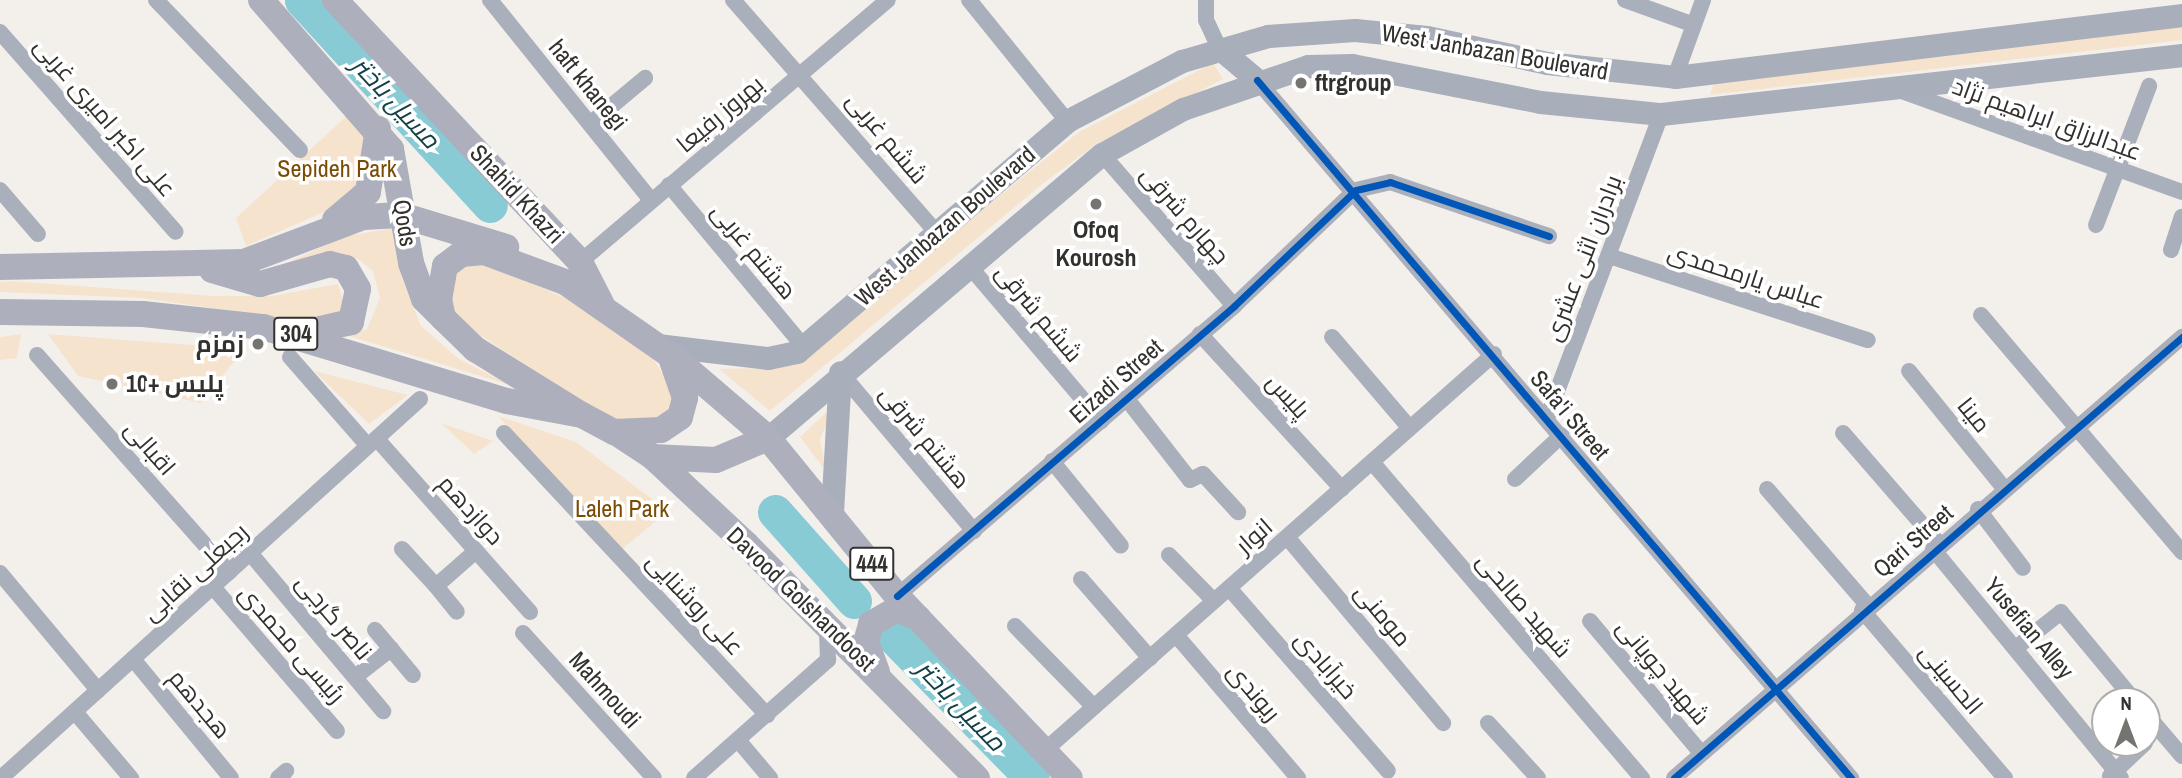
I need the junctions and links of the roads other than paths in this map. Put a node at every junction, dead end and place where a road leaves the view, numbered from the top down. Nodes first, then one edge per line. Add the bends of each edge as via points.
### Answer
1 (156, 0) edge
2 (261, 0) edge
3 (335, 0) edge
4 (490, 0) edge
5 (733, 0) edge
6 (969, 0) edge
7 (1206, 0) edge
8 (1625, 0) edge
9 (1703, 0) edge
10 (876, 4) edge
11 (2182, 15) edge
12 (1693, 26) junction
13 (0, 32) edge
14 (1219, 48) junction
15 (2182, 55) edge
16 (1675, 77) junction
17 (645, 78) dead end
18 (799, 79) junction
19 (1257, 80) junction
20 (2149, 86) dead end
21 (1896, 89) junction
22 (1661, 114) junction
23 (1067, 121) junction
24 (590, 124) junction
25 (378, 127) junction
26 (300, 150) dead end
27 (1102, 154) junction
28 (2118, 169) junction
29 (669, 185) junction
30 (0, 190) edge
31 (1356, 190) junction
32 (2182, 192) edge
33 (651, 200) junction
34 (401, 215) junction
35 (2182, 217) edge
36 (2096, 225) dead end
37 (323, 229) junction
38 (176, 232) dead end
39 (937, 233) junction
40 (38, 234) dead end
41 (1549, 236) dead end
42 (2171, 250) dead end
43 (1609, 256) junction
44 (522, 262) junction
45 (580, 262) junction
46 (0, 267) edge
47 (203, 267) junction
48 (971, 268) junction
49 (602, 305) junction
50 (1234, 306) junction
51 (0, 312) edge
52 (1981, 315) dead end
53 (443, 318) junction
54 (263, 327) junction
55 (1200, 334) junction
56 (1332, 337) dead end
57 (2182, 337) edge
58 (1868, 340) dead end
59 (804, 347) junction
60 (664, 350) junction
61 (1494, 354) junction
62 (37, 355) dead end
63 (290, 357) dead end
64 (1909, 371) dead end
65 (841, 372) junction
66 (1126, 398) junction
67 (420, 399) dead end
68 (582, 415) junction
69 (1547, 418) junction
70 (1101, 421) junction
71 (2078, 425) junction
72 (1409, 427) junction
73 (614, 432) junction
74 (504, 433) dead end
75 (1843, 433) dead end
76 (1562, 435) junction
77 (768, 438) junction
78 (373, 442) junction
79 (653, 457) junction
80 (1052, 461) junction
81 (1372, 462) junction
82 (1515, 479) dead end
83 (2003, 487) junction
84 (1342, 489) junction
85 (1767, 489) dead end
86 (1978, 509) junction
87 (832, 512) junction
88 (1238, 512) dead end
89 (974, 531) junction
90 (1287, 537) junction
91 (1121, 546) dead end
92 (1936, 547) junction
93 (402, 549) dead end
94 (476, 551) junction
95 (2182, 552) edge
96 (250, 553) junction
97 (1169, 555) dead end
98 (2023, 568) dead end
99 (229, 572) junction
100 (0, 573) edge
101 (1081, 579) dead end
102 (436, 586) junction
103 (213, 587) junction
104 (1229, 589) junction
105 (897, 596) junction
106 (1214, 601) junction
107 (805, 605) junction
108 (1865, 608) junction
109 (457, 612) dead end
110 (530, 612) dead end
111 (919, 619) junction
112 (1590, 621) dead end
113 (1015, 626) dead end
114 (375, 630) dead end
115 (523, 632) dead end
116 (1176, 635) junction
117 (2017, 647) junction
118 (391, 649) junction
119 (1150, 658) junction
120 (133, 659) junction
121 (877, 672) junction
122 (413, 675) dead end
123 (355, 677) junction
124 (2123, 687) edge
125 (1776, 689) junction
126 (98, 690) junction
127 (1094, 707) junction
128 (383, 711) dead end
129 (75, 712) junction
130 (766, 715) junction
131 (1443, 723) dead end
132 (1488, 723) dead end
133 (337, 731) dead end
134 (2161, 731) edge
135 (738, 740) junction
136 (1044, 751) junction
137 (1701, 753) junction
138 (2182, 755) edge
139 (2132, 757) edge
140 (1388, 771) dead end
141 (2115, 776) edge
142 (1, 778) edge
143 (131, 778) edge
144 (231, 778) edge
145 (654, 778) edge
146 (694, 778) edge
147 (770, 778) edge
148 (977, 778) edge
149 (1070, 778) edge
150 (1298, 778) edge
151 (1538, 778) edge
152 (1642, 778) edge
153 (1674, 778) edge
154 (1851, 778) edge
155 (2005, 778) edge

1 - 26 street
2 - 25 main road, Qods
3 - 45 main road, Shahid Khazri
4 - 24 street, haft khanegi
5 - 18 street, ششم غربی
6 - 23 street
7 - 14 street via 1206,20
8 - 12 street
9 - 12 street
10 - 18 street, بهروز رفیعا
11 - 16 main road, West Janbazan Boulevard
12 - 16 street
13 - 38 street, علی اکبر امیری غربی
14 - 16 main road, West Janbazan Boulevard via 1296,32 1355,30 1427,37 1547,63
14 - 19 main road
14 - 23 main road, West Janbazan Boulevard
15 - 21 main road, West Janbazan Boulevard
16 - 22 main road
17 - 24 street
18 - 29 street, بهروز رفیعا
18 - 39 street, ششم غربی via 815,86
19 - 22 main road, West Janbazan Boulevard via 1308,66 1352,65 1540,102
19 - 27 main road, West Janbazan Boulevard via 1183,109
19 - 31 street, Safa'i Street
20 - 28 street
21 - 22 main road, West Janbazan Boulevard
21 - 28 street, عبدالرزاق ابراهیم نژاد
22 - 43 street, برادران اثنی عشری
23 - 39 main road, West Janbazan Boulevard
24 - 33 street, haft khanegi
25 - 34 main road, Qods via 398,174
25 - 37 main road via 376,170 368,192
27 - 48 main road, West Janbazan Boulevard
27 - 50 street, چهارم شرقی
28 - 32 street, عبدالرزاق ابراهیم نژاد
28 - 36 street
29 - 33 street, بهروز رفیعا
29 - 59 street, هشتم غربی
30 - 40 street
31 - 41 street via 1391,182
31 - 50 street, Eizadi Street
31 - 61 street, Safa'i Street
33 - 45 street, بهروز رفیعا
34 - 37 main road via 363,217
34 - 44 main road via 497,241
34 - 53 main road, Qods via 424,299
35 - 42 street
37 - 47 main road via 244,262
39 - 59 main road, West Janbazan Boulevard
43 - 58 street, عباس یارمحمدی
43 - 69 street, برادران اثنی عشری
44 - 49 main road
44 - 53 main road via 471,251 451,259 439,289
45 - 49 main road, Shahid Khazri
46 - 47 main road
47 - 54 main road via 260,284 330,264 354,279 358,308 351,322 328,332
48 - 65 main road, West Janbazan Boulevard
48 - 70 street, ششم شرقی
49 - 60 main road
50 - 55 street, Eizadi Street
51 - 54 main road, 304 via 143,314
52 - 71 street
53 - 68 main road, Qods via 475,349
54 - 68 main road, 304 via 507,401
55 - 66 street, Eizadi Street
55 - 84 street, پلیس
56 - 72 street
57 - 71 street, Qari Street
59 - 60 main road, West Janbazan Boulevard via 768,358
60 - 73 main road via 685,398 680,417 661,430
60 - 77 main road, 444
61 - 69 street, Safa'i Street
61 - 72 street, انوار
62 - 99 street, اقبالی
63 - 78 street, دوازدهم
64 - 83 street, مینا
65 - 77 main road, West Janbazan Boulevard
65 - 87 main road
65 - 89 street, هشتم شرقی
66 - 70 street, Eizadi Street
66 - 88 street via 1190,480 1203,474
67 - 78 street, رجبعلی نقابی
68 - 73 main road, Davood Golshandoost
69 - 76 street, Safa'i Street
70 - 80 street, Eizadi Street
71 - 83 street, Qari Street
71 - 95 street
72 - 81 street, انوار
73 - 79 main road, Davood Golshandoost
74 - 130 street, علی روشنایی
75 - 92 street, Yusefian Alley
76 - 82 street
76 - 125 street, Safa'i Street
77 - 79 main road via 716,460
77 - 87 main road, 444
78 - 94 street, دوازدهم
78 - 96 street, رجبعلی نقابی
79 - 107 main road, Davood Golshandoost
80 - 89 street, Eizadi Street
80 - 91 street
81 - 84 street, انوار
81 - 152 street, شهید صالحی
83 - 86 street, Qari Street
84 - 90 street, انوار
85 - 108 street, الحسینی
86 - 92 street, Qari Street
86 - 98 street
87 - 105 main road, 444
89 - 105 street, Eizadi Street
90 - 104 street, انوار
90 - 131 street, مومنی
92 - 108 street, Qari Street
92 - 117 street, Yusefian Alley
93 - 102 street
94 - 102 street
94 - 110 street, دوازدهم
96 - 99 street, رجبعلی نقابی
96 - 123 street, ناصر گرجی
97 - 106 street
99 - 103 street, رجبعلی نقابی
100 - 126 street
101 - 119 street
102 - 109 street
103 - 120 street, رجبعلی نقابی
103 - 133 street, رئیسی محمدی
104 - 106 street, انوار
104 - 140 street, خیرآبادی
105 - 111 main road, 444
106 - 116 street, انوار
107 - 121 main road, Davood Golshandoost
107 - 130 street via 827,630 828,660
108 - 125 street, Qari Street
108 - 155 street, الحسینی
111 - 121 main road via 897,609 871,624 866,642
111 - 136 main road, 444
112 - 137 street, شهید چوپانی
113 - 127 street
114 - 118 street
115 - 145 street, Mahmoudi
116 - 119 street, انوار
116 - 150 street, ریوندی
117 - 124 street via 2061,612
117 - 141 street, Yusefian Alley
118 - 122 street
118 - 123 street
119 - 127 street, انوار
120 - 126 street, رجبعلی نقابی
120 - 144 street, هجدهم
121 - 148 main road, Davood Golshandoost
123 - 128 street, ناصر گرجی
125 - 137 street, Qari Street
125 - 154 street, Safa'i Street
126 - 129 street, رجبعلی نقابی
127 - 136 street, انوار
129 - 142 street, رجبعلی نقابی
129 - 143 street
130 - 135 street
132 - 151 street
134 - 138 street
135 - 146 street
135 - 147 street
136 - 149 main road, 444
137 - 153 street, Qari Street
139 - 141 street

